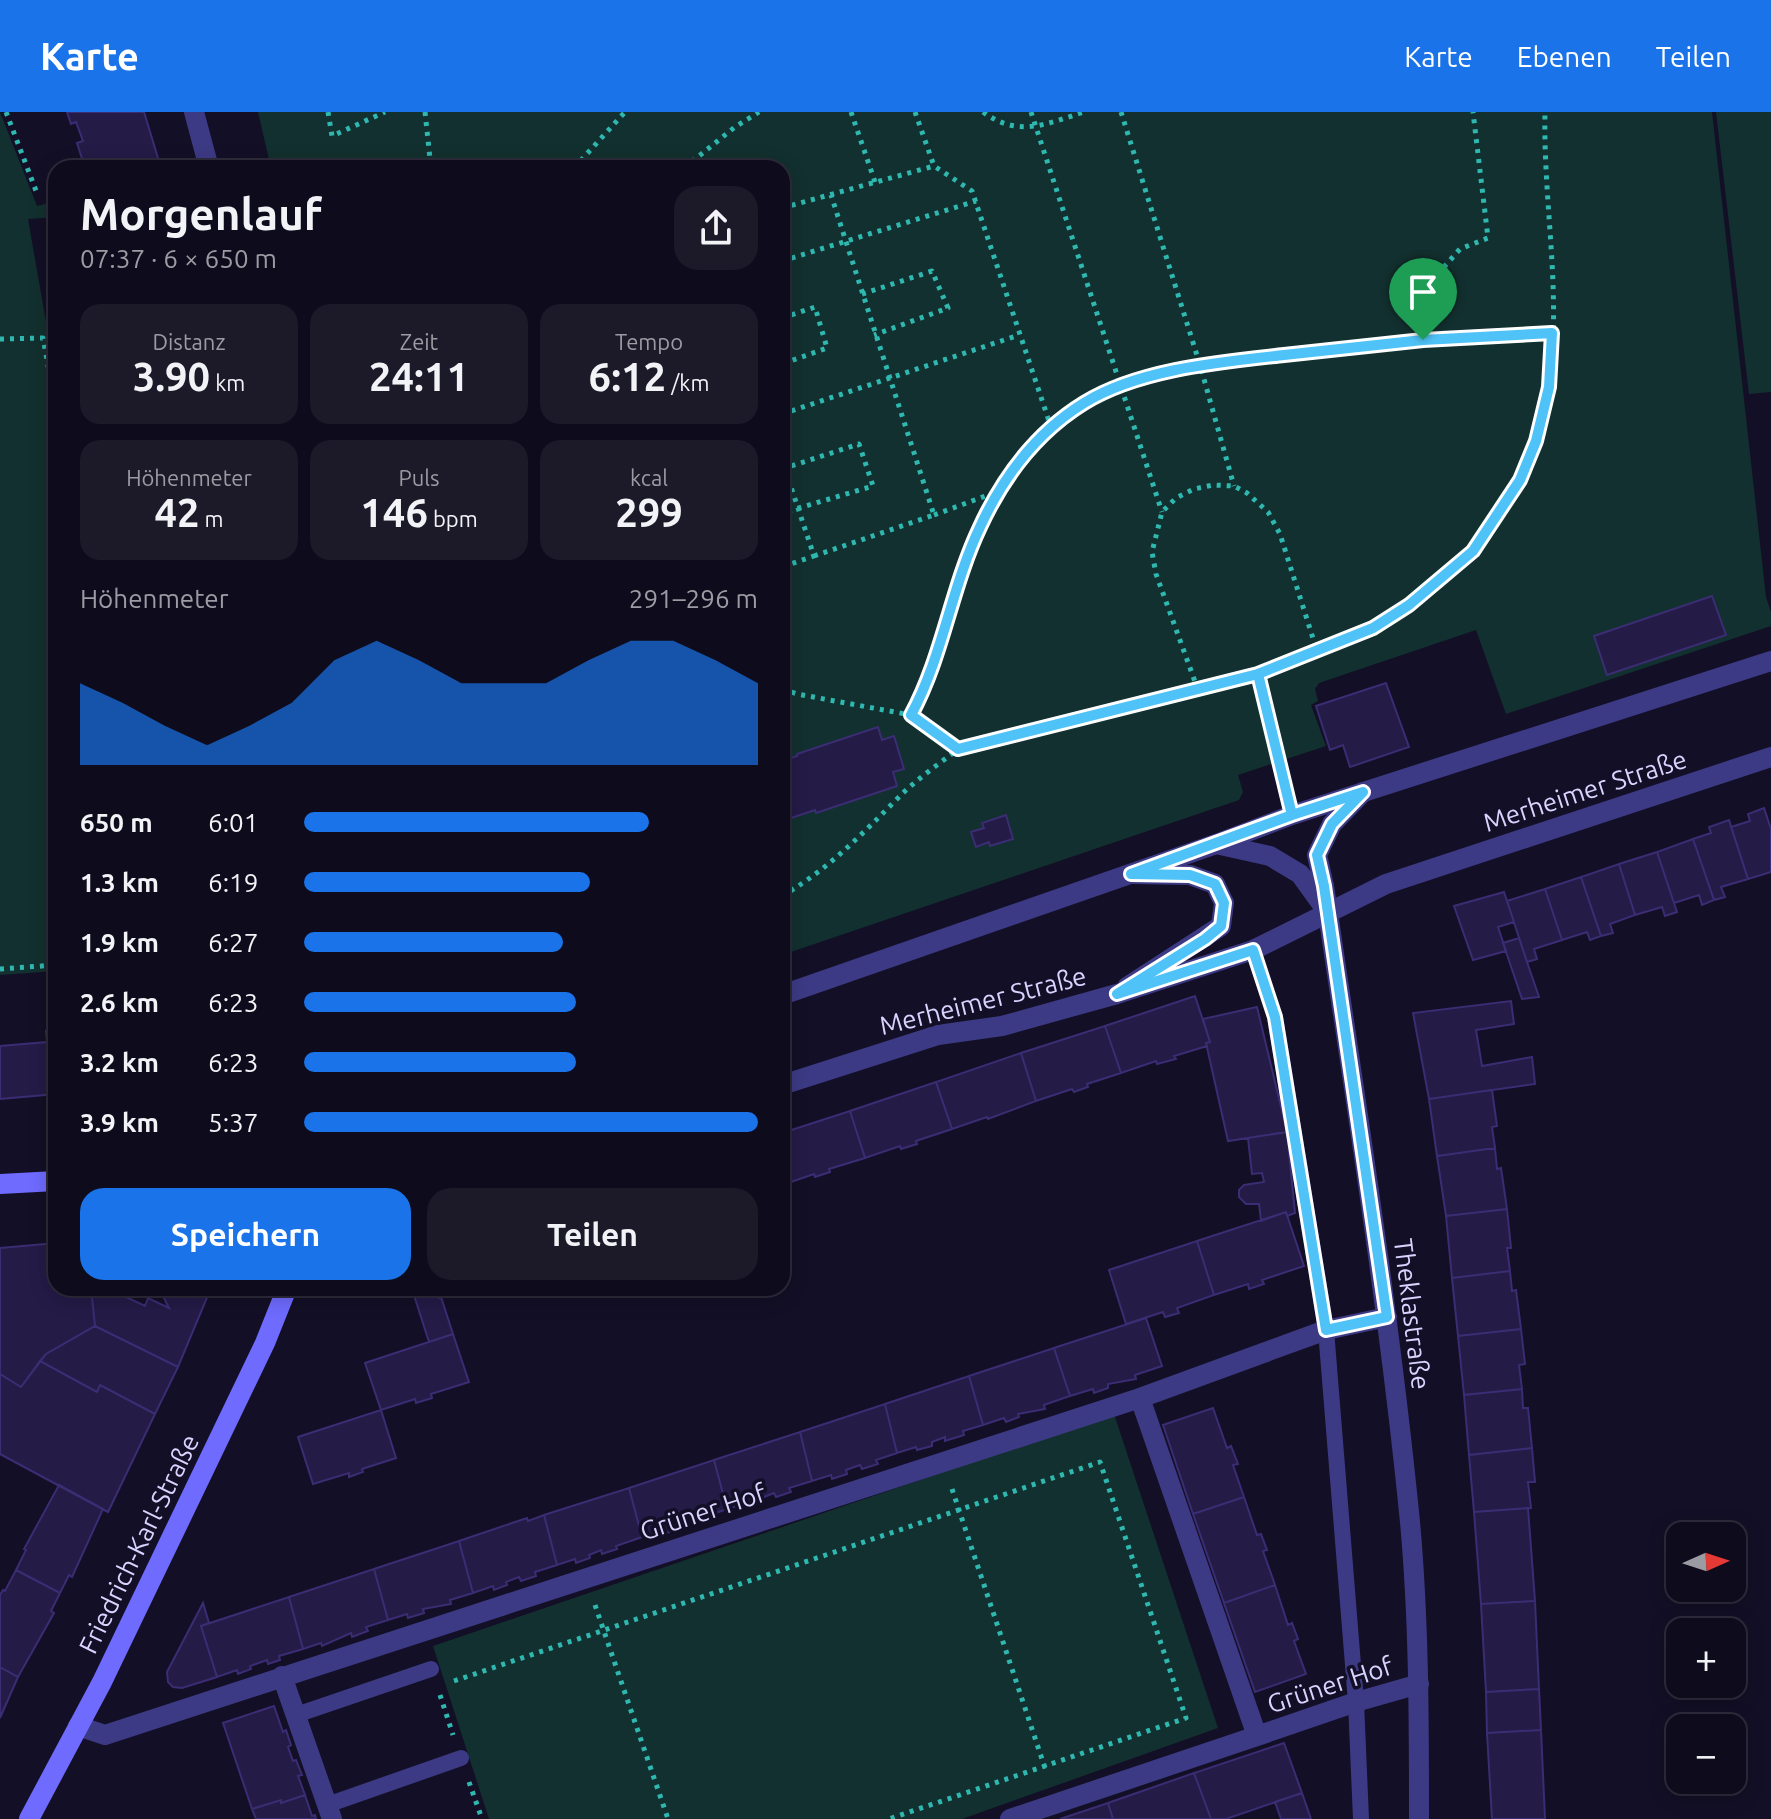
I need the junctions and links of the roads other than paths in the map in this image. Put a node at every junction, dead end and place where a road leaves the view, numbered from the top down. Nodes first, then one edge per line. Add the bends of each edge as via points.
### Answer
1 (194, 112) edge
2 (207, 160) edge
3 (1771, 661) edge
4 (1771, 757) edge
5 (1363, 792) junction
6 (1216, 844) junction
7 (1131, 874) junction
8 (1328, 914) junction
9 (790, 992) edge
10 (1117, 994) junction
11 (1275, 1017) dead end
12 (790, 1082) edge
13 (48, 1181) edge
14 (0, 1184) edge
15 (284, 1296) edge
16 (1387, 1317) junction
17 (1326, 1330) junction
18 (1140, 1398) junction
19 (431, 1669) dead end
20 (282, 1676) junction
21 (1419, 1684) junction
22 (1356, 1702) junction
23 (296, 1715) junction
24 (78, 1726) junction
25 (1257, 1736) junction
26 (461, 1758) road end
27 (330, 1812) edge
28 (29, 1819) edge
29 (1010, 1819) edge
30 (1361, 1819) edge
31 (1419, 1819) edge

1 - 2 street
3 - 5 street
4 - 8 street, Merheimer Straße via 1386,884
5 - 6 street
5 - 8 street via 1332,824 1317,855
6 - 7 street
6 - 8 street via 1270,856 1300,874
7 - 9 street
7 - 10 street via 1190,875 1215,884 1224,903 1221,926
8 - 10 street, Merheimer Straße via 1253,950
8 - 16 street, Theklastraße
10 - 12 street, Merheimer Straße via 1002,1026 938,1035
11 - 17 lane
13 - 14 main road
15 - 24 main road, Friedrich-Karl-Straße
16 - 17 street, Grüner Hof
16 - 21 street, Theklastraße via 1410,1525
17 - 18 street, Grüner Hof
17 - 22 lane
18 - 20 street, Grüner Hof
18 - 25 street, Grüner Hof
19 - 23 lane
20 - 23 street
20 - 24 street, Grüner Hof via 105,1735
21 - 22 street, Grüner Hof
21 - 31 street, Theklastraße
22 - 25 street, Grüner Hof
22 - 30 lane
23 - 27 street
24 - 28 main road, Friedrich-Karl-Straße
25 - 29 street, Grüner Hof
26 - 27 lane

